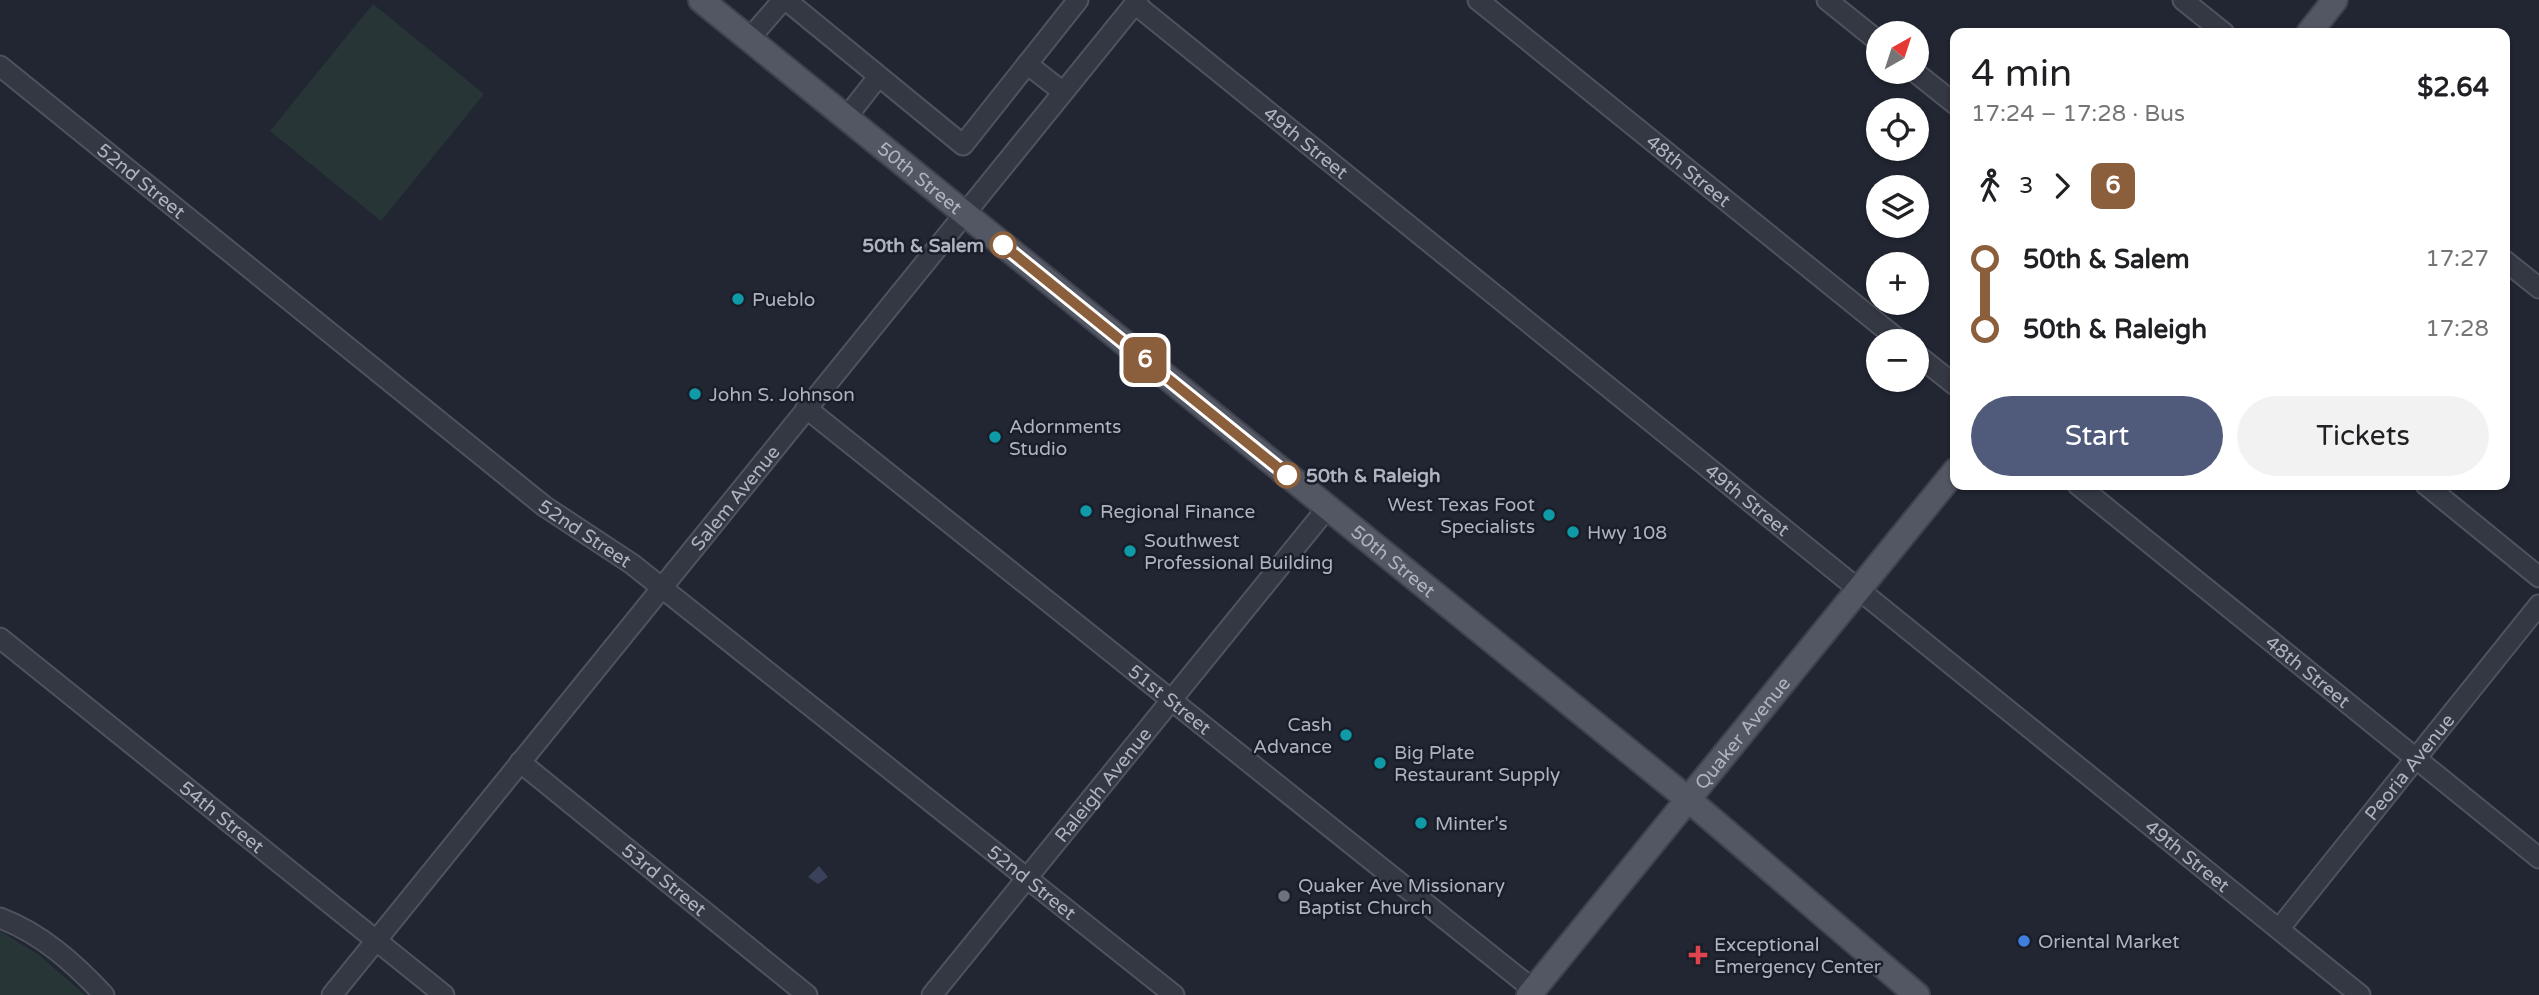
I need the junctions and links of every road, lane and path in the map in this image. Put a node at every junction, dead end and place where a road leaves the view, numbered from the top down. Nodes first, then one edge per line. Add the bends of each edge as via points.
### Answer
1 (701, 0) edge
2 (785, 0) edge
3 (1478, 0) edge
4 (1827, 0) edge
5 (2182, 0) edge
6 (2335, 0) edge
7 (1136, 2) edge
8 (1068, 4) edge
9 (2218, 28) edge
10 (2313, 28) edge
11 (1866, 31) edge
12 (750, 38) junction
13 (1027, 64) junction
14 (0, 66) edge
15 (878, 77) junction
16 (1929, 83) edge
17 (1063, 92) junction
18 (1950, 100) edge
19 (846, 118) junction
20 (964, 214) junction
21 (2510, 265) edge
22 (2539, 288) edge
23 (1885, 329) edge
24 (1929, 364) edge
25 (1950, 381) edge
26 (806, 408) junction
27 (1950, 477) edge
28 (2084, 490) edge
29 (2432, 490) edge
30 (1328, 507) junction
31 (2539, 577) edge
32 (661, 587) junction
33 (1859, 590) junction
34 (2539, 605) edge
35 (0, 638) edge
36 (1171, 700) junction
37 (2416, 758) junction
38 (520, 762) junction
39 (1689, 800) junction
40 (2539, 858) edge
41 (1027, 877) junction
42 (9, 921) edge
43 (2279, 929) junction
44 (376, 940) junction
45 (1532, 992) edge
46 (104, 995) edge
47 (332, 995) edge
48 (444, 995) edge
49 (807, 995) edge
50 (932, 995) edge
51 (1174, 995) edge
52 (1917, 995) edge
53 (2360, 995) edge

1 - 12 main road, 50th Street
2 - 12 street
2 - 15 street
3 - 23 street, 48th Street
4 - 11 street
5 - 9 street
6 - 10 main road
7 - 17 street, Salem Avenue
7 - 33 street, 49th Street
8 - 13 street
12 - 19 main road, 50th Street
13 - 15 street via 963,145
13 - 17 street
14 - 32 street, 52nd Street via 544,506
15 - 19 street
16 - 18 street
17 - 20 street, Salem Avenue
19 - 20 main road, 50th Street
20 - 26 street, Salem Avenue
20 - 30 main road, 50th Street
21 - 22 street
24 - 25 street
26 - 32 street, Salem Avenue
26 - 36 street, 51st Street
27 - 33 main road, Quaker Avenue
28 - 37 street, 48th Street
29 - 31 street
30 - 36 street, Raleigh Avenue
30 - 39 main road, 50th Street
32 - 38 street, Salem Avenue
32 - 41 street, 52nd Street
33 - 39 main road, Quaker Avenue
33 - 43 street, 49th Street
34 - 37 street, Peoria Avenue
35 - 44 street, 54th Street
36 - 41 street, Raleigh Avenue
36 - 45 street, 51st Street
37 - 40 street, 48th Street
37 - 43 street, Peoria Avenue
38 - 44 street, Salem Avenue
38 - 49 street, 53rd Street
39 - 45 main road, Quaker Avenue
39 - 52 main road, 50th Street
41 - 50 street, Raleigh Avenue
41 - 51 street, 52nd Street
42 - 46 street via 52,947
43 - 53 street, 49th Street
44 - 47 street, Salem Avenue
44 - 48 street, 54th Street

